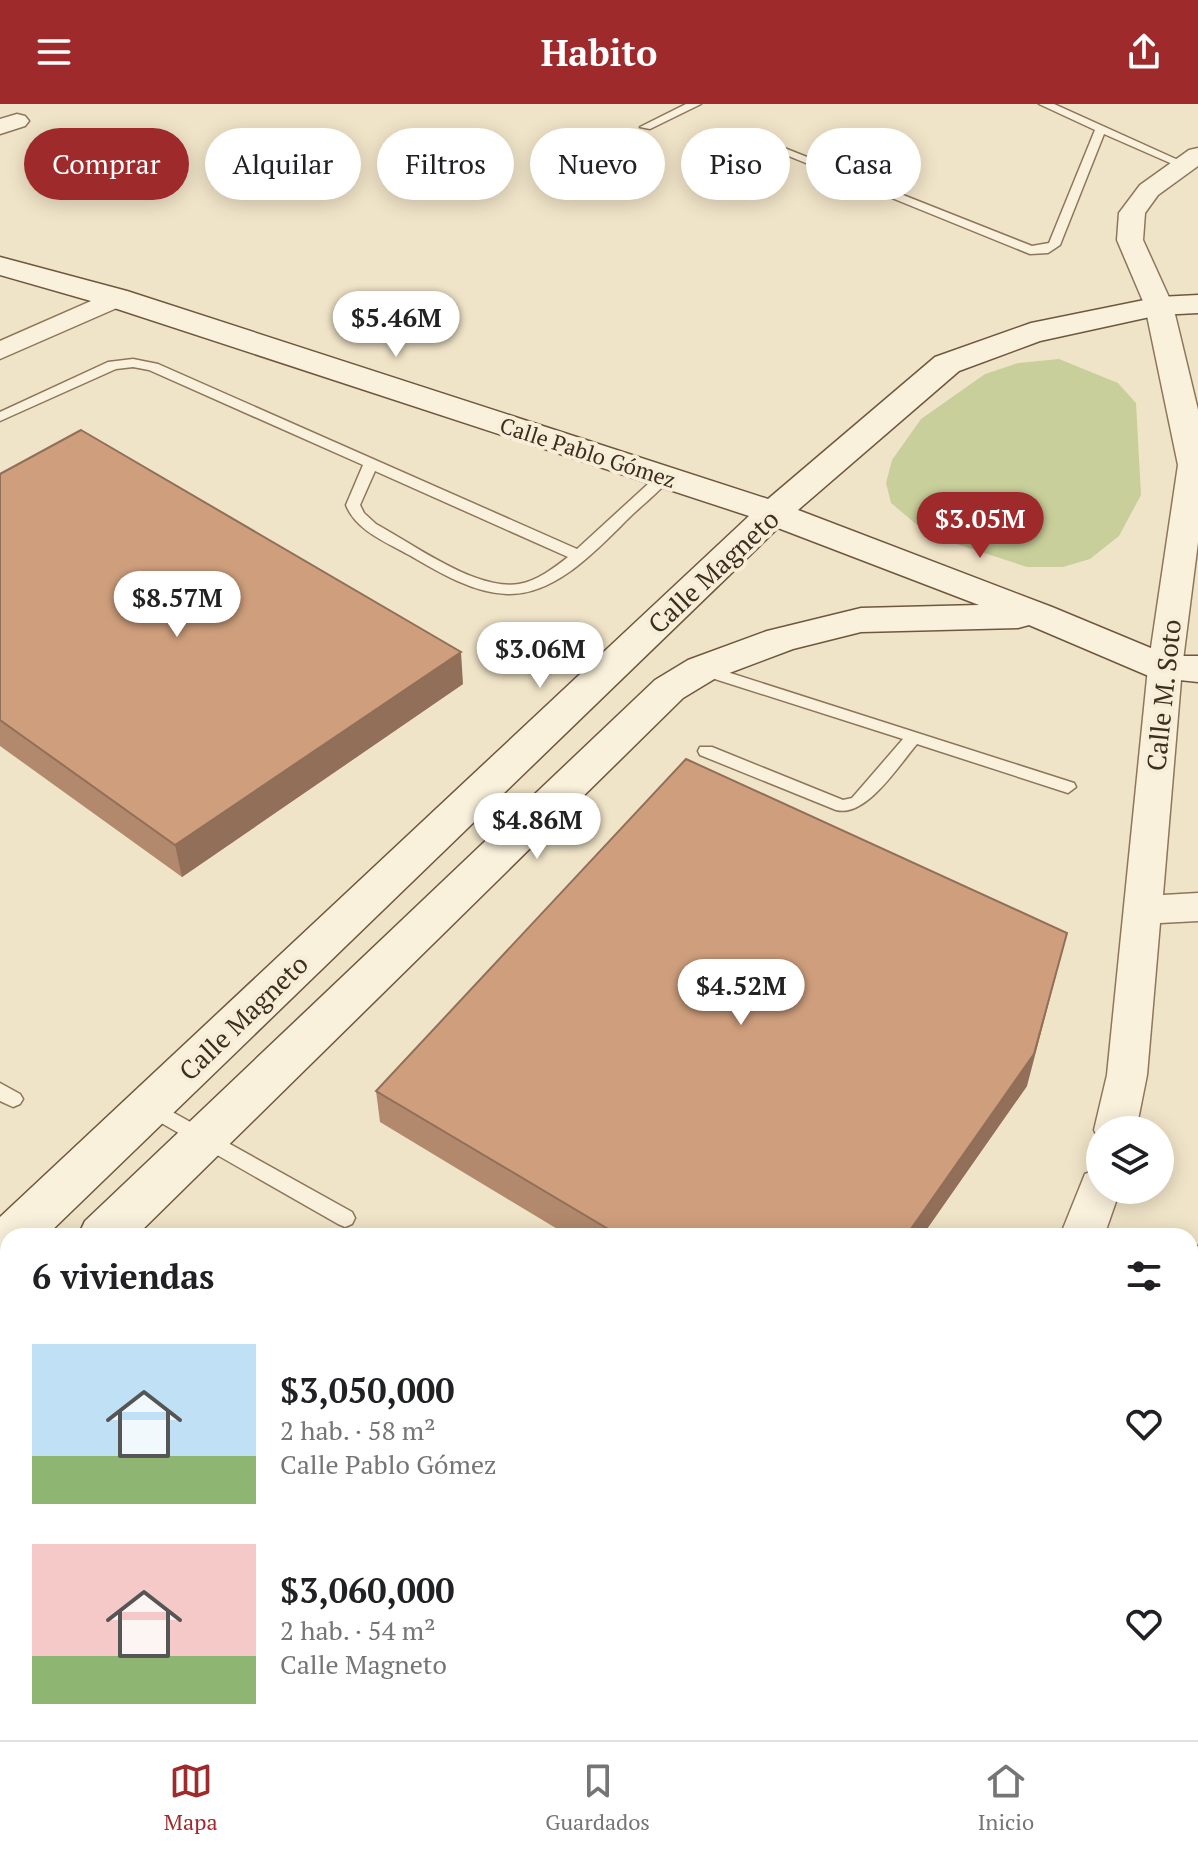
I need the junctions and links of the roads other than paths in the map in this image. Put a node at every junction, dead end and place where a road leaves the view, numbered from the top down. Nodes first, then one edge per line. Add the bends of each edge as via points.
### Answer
1 (695, 104) edge
2 (1045, 104) edge
3 (646, 127) dead end
4 (1101, 128) junction
5 (790, 154) edge
6 (1192, 161) edge
7 (0, 266) edge
8 (116, 298) junction
9 (1198, 304) edge
10 (1159, 306) junction
11 (0, 351) edge
12 (0, 417) edge
13 (371, 464) junction
14 (1195, 465) edge
15 (665, 476) junction
16 (773, 513) junction
17 (577, 555) junction
18 (1039, 615) junction
19 (702, 669) junction
20 (1181, 669) edge
21 (914, 737) junction
22 (706, 751) dead end
23 (1068, 787) dead end
24 (1198, 907) edge
25 (1141, 910) junction
26 (149, 1107) junction
27 (1118, 1116) edge
28 (203, 1139) junction
29 (1094, 1204) edge
30 (345, 1218) dead end
31 (21, 1228) edge
32 (111, 1228) edge
33 (1085, 1228) edge

1 - 3 lane
2 - 4 lane
4 - 5 lane via 1054,245 1044,250 1030,250
4 - 6 lane
6 - 10 street, Calle M. Soto via 1149,190 1132,213 1130,240
7 - 8 main road, Calle Pablo Gómez
8 - 11 street
8 - 15 main road, Calle Pablo Gómez
9 - 10 main road, Calle Magneto
10 - 14 street, Calle M. Soto
10 - 16 main road, Calle Magneto via 1031,333 947,364
12 - 13 lane via 113,365 133,363 153,367
13 - 17 lane
13 - 17 lane via 353,505 357,515 473,581 519,590 541,582
14 - 20 street, Calle M. Soto
15 - 16 main road, Calle Pablo Gómez
15 - 17 lane
16 - 18 main road, Calle Pablo Gómez
16 - 26 main road, Calle Magneto
18 - 19 main road via 861,620 781,640
18 - 20 main road, Calle Pablo Gómez
19 - 21 lane
19 - 28 main road via 669,689 616,738
20 - 25 street, Calle M. Soto
21 - 22 lane via 850,806
21 - 23 lane
24 - 25 street
25 - 27 street, Calle M. Soto via 1127,1075
26 - 28 lane
26 - 31 main road, Calle Magneto
28 - 30 lane
28 - 32 main road
29 - 33 street

